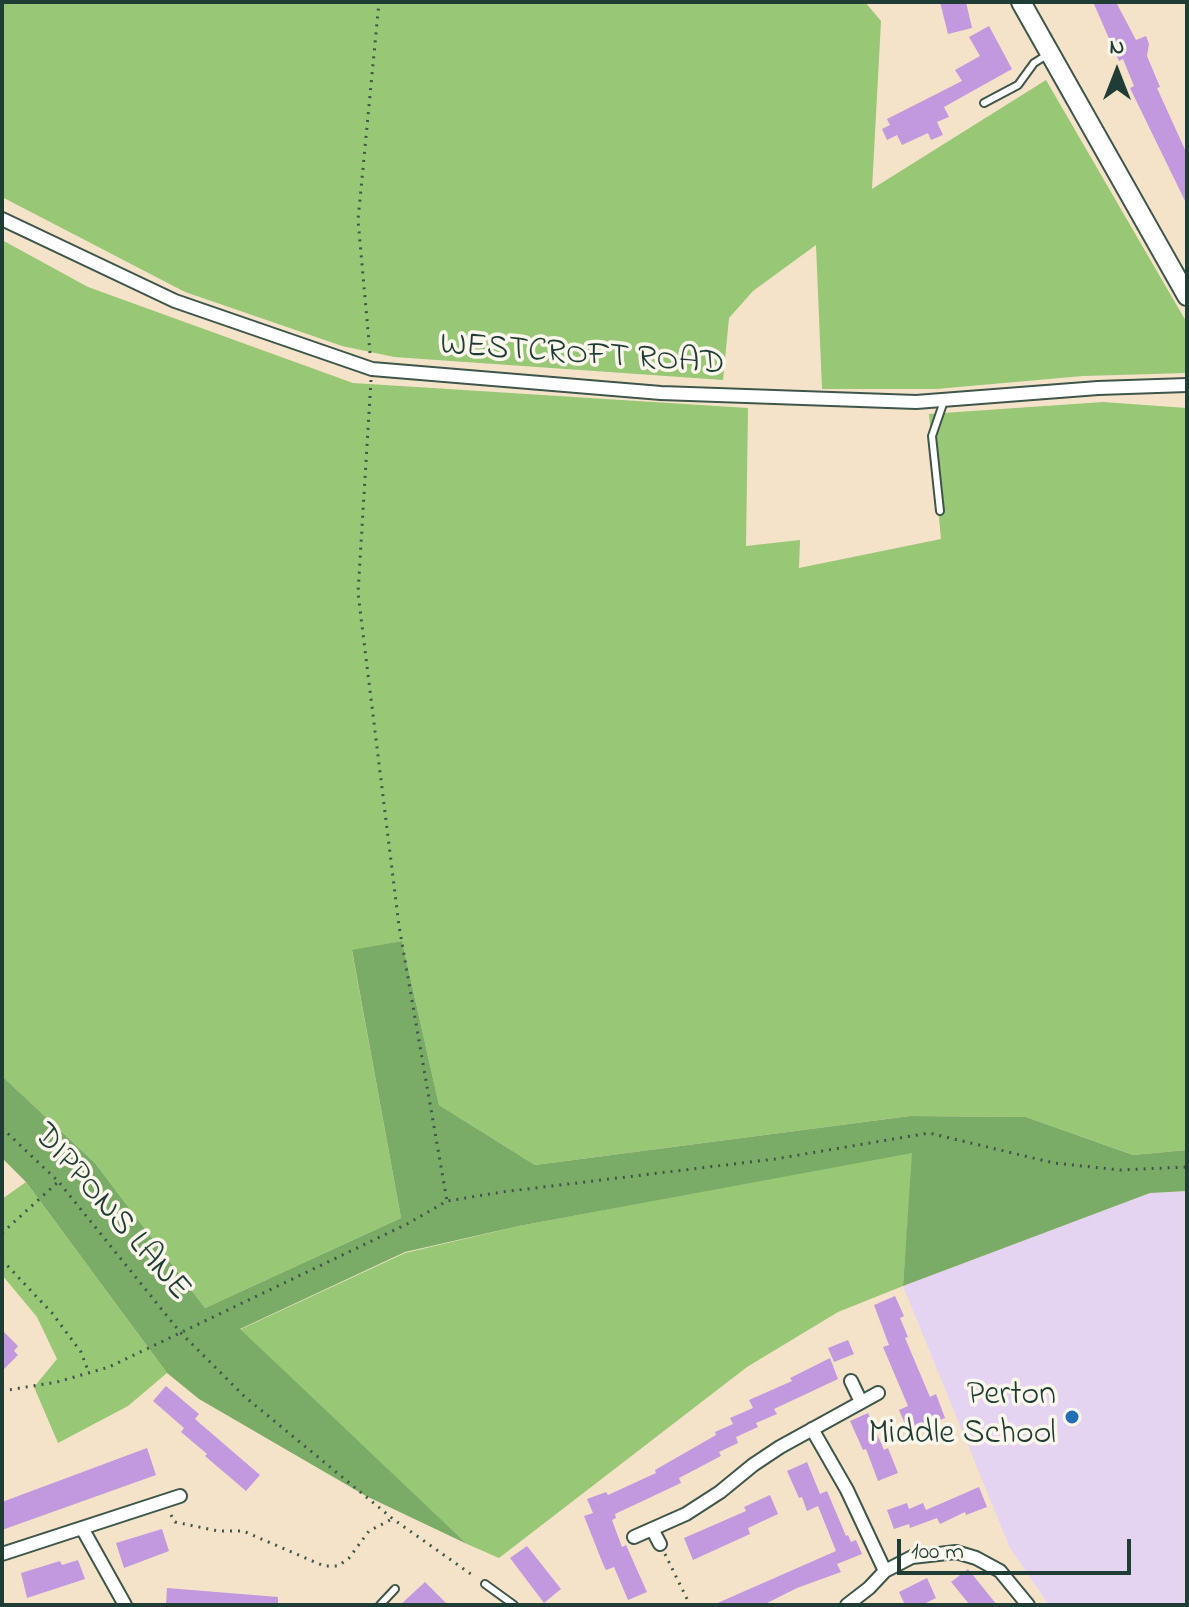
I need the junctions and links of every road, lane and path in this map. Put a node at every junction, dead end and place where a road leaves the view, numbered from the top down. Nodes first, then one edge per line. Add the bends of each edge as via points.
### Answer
1 (379, 2) edge
2 (1021, 2) edge
3 (1051, 52) junction
4 (984, 103) dead end
5 (2, 219) edge
6 (1182, 273) edge
7 (1187, 296) edge
8 (372, 369) junction
9 (1187, 385) edge
10 (945, 398) junction
11 (940, 511) dead end
12 (2, 1128) edge
13 (1187, 1167) edge
14 (58, 1181) junction
15 (447, 1201) junction
16 (2, 1233) edge
17 (2, 1260) edge
18 (180, 1332) junction
19 (89, 1373) junction
20 (851, 1381) dead end
21 (2, 1391) edge
22 (878, 1393) dead end
23 (861, 1402) junction
24 (812, 1429) junction
25 (180, 1496) dead end
26 (162, 1502) junction
27 (393, 1519) junction
28 (82, 1528) junction
29 (652, 1529) junction
30 (634, 1537) dead end
31 (660, 1544) joint
32 (2, 1554) edge
33 (885, 1571) junction
34 (485, 1584) joint
35 (395, 1589) dead end
36 (125, 1605) edge
37 (380, 1605) edge
38 (514, 1605) edge
39 (690, 1605) edge
40 (847, 1605) edge
41 (1028, 1605) edge

1 - 8 path via 358,220
2 - 3 street
3 - 4 lane via 1034,63 1018,85
3 - 6 street
5 - 8 street, WESTCROFT ROAD via 175,301
6 - 7 street
8 - 10 street, WESTCROFT ROAD via 661,393 916,402
8 - 15 path via 358,593 399,926
9 - 10 street, WESTCROFT ROAD
10 - 11 lane via 932,436
12 - 14 path, DIPPONS LANE
13 - 15 path via 1120,1170 1054,1163 929,1133 775,1159
14 - 16 path
14 - 18 path, DIPPONS LANE
15 - 18 path
17 - 19 path via 59,1323
18 - 19 path
18 - 27 path, DIPPONS LANE via 244,1396
19 - 21 path
20 - 23 street
22 - 23 street
23 - 24 street
24 - 29 street via 686,1514
24 - 33 street
25 - 26 street
26 - 27 path via 175,1522 243,1531 324,1566 338,1566 369,1531
26 - 28 street
27 - 34 path, DIPPONS LANE
28 - 32 street
28 - 36 street
29 - 30 street
29 - 31 street
31 - 39 path
33 - 40 street
33 - 41 street via 912,1557 956,1552 1000,1571
34 - 38 lane
35 - 37 lane

